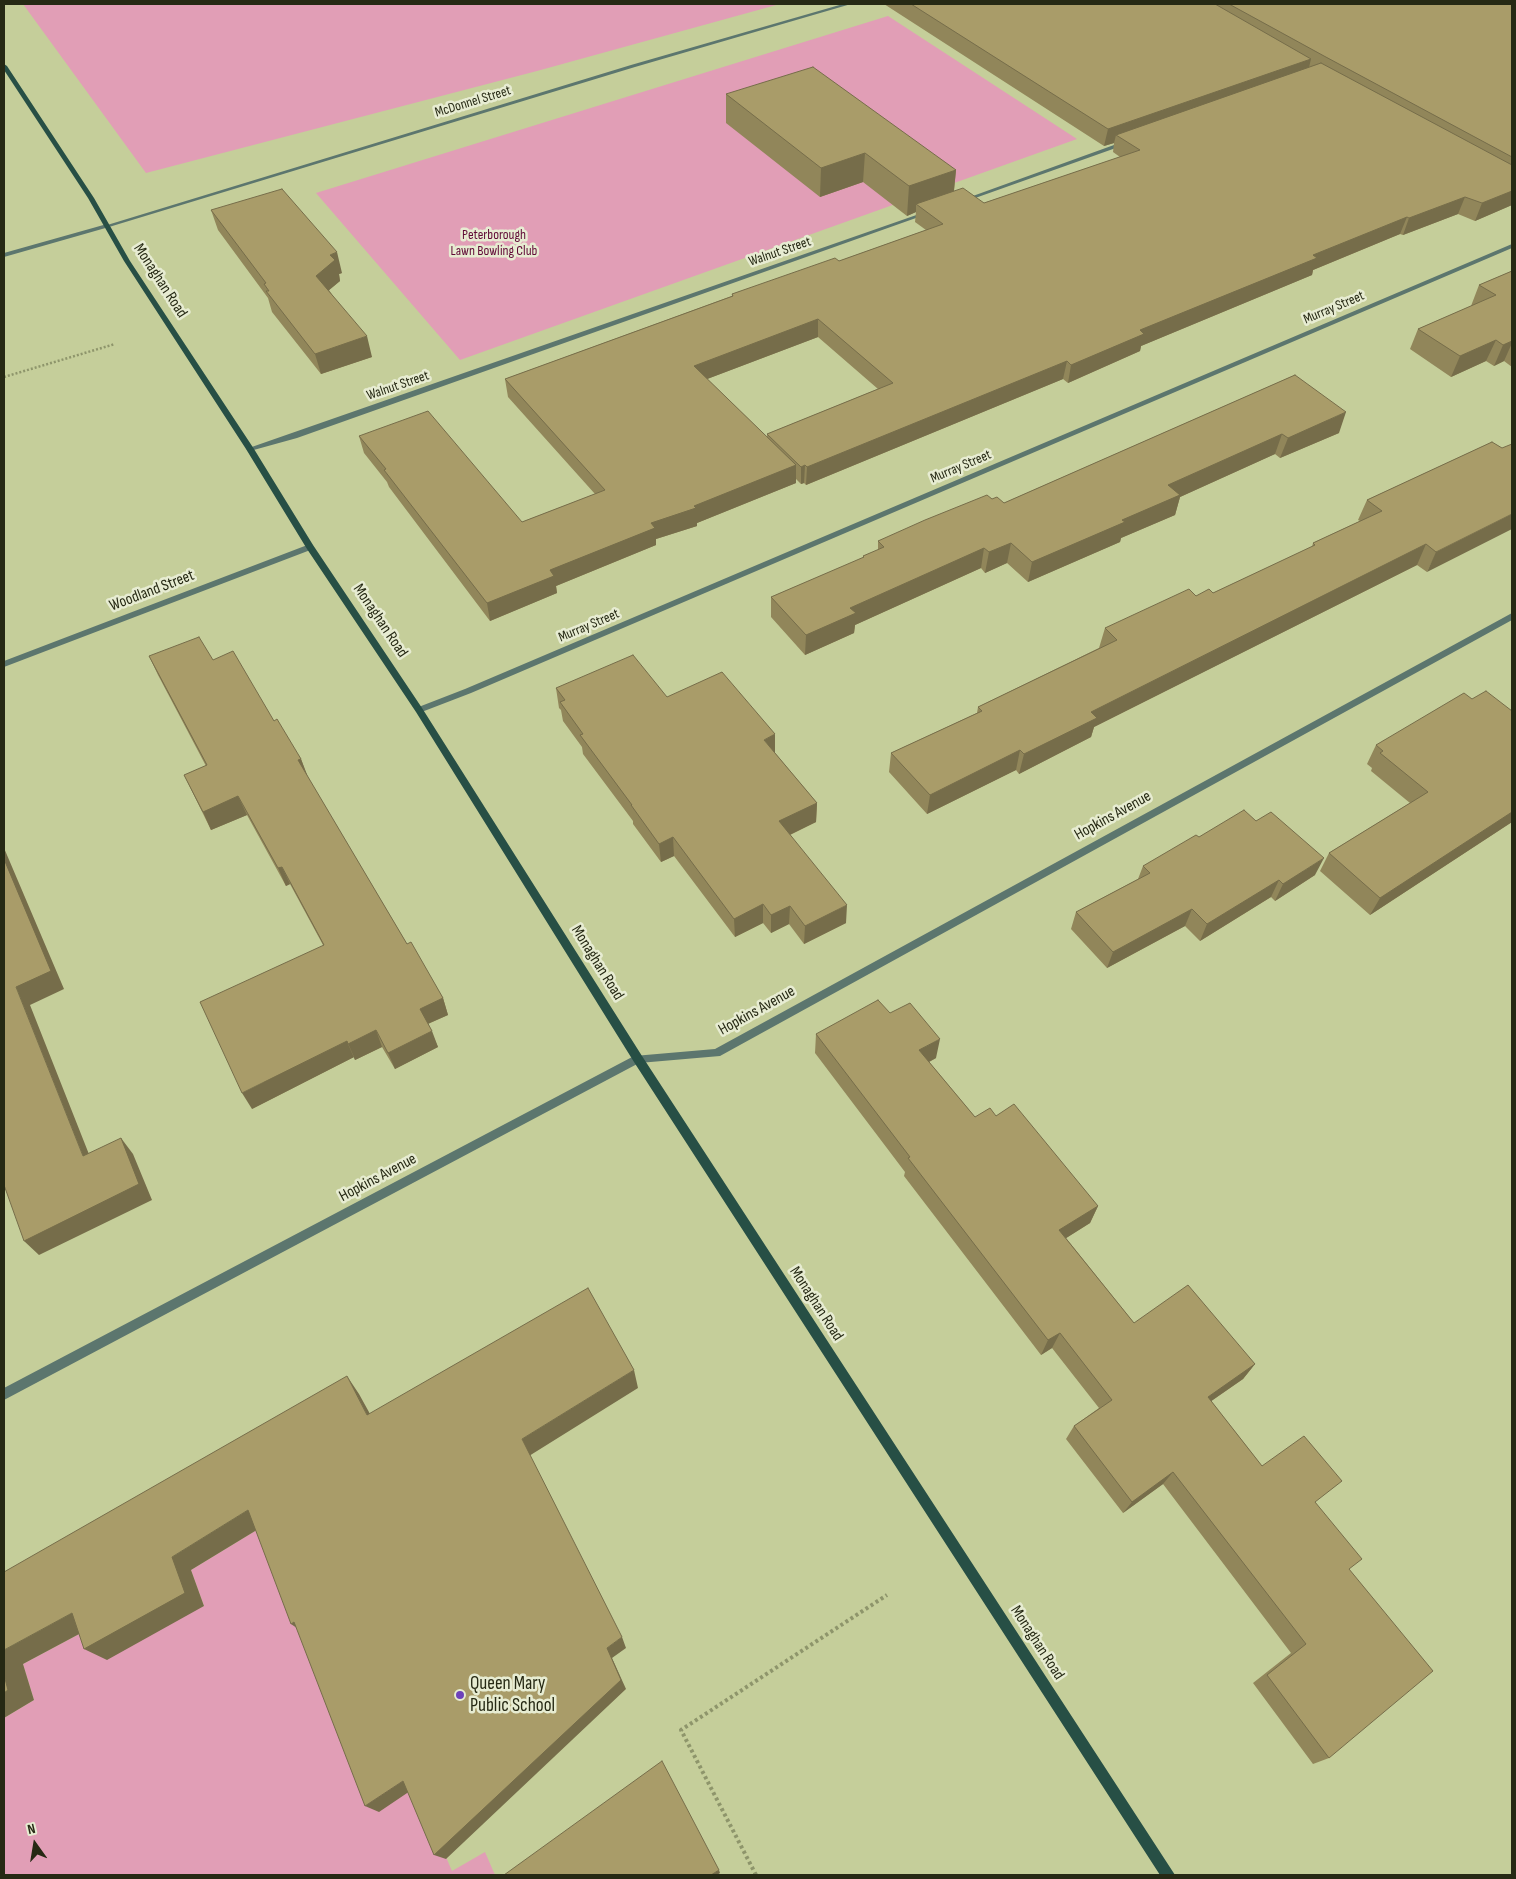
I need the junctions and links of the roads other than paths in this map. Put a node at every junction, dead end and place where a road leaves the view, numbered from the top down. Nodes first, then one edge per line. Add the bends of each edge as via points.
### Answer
1 (848, 4) edge
2 (4, 66) edge
3 (1128, 142) edge
4 (950, 205) edge
5 (931, 212) edge
6 (107, 226) junction
7 (1512, 246) edge
8 (4, 255) edge
9 (250, 449) junction
10 (310, 547) junction
11 (1512, 616) edge
12 (4, 664) edge
13 (419, 710) junction
14 (638, 1059) junction
15 (4, 1394) edge
16 (1168, 1875) edge

1 - 6 street, McDonnel Street
2 - 6 main road, Monaghan Road
3 - 4 street
5 - 9 street, Walnut Street
6 - 8 street, McDonnel Street
6 - 9 main road, Monaghan Road
7 - 13 street, Murray Street
9 - 10 main road, Monaghan Road
10 - 12 street, Woodland Street
10 - 13 main road, Monaghan Road
11 - 14 street, Hopkins Avenue via 716,1053
13 - 14 main road, Monaghan Road
14 - 15 street, Hopkins Avenue
14 - 16 main road, Monaghan Road

